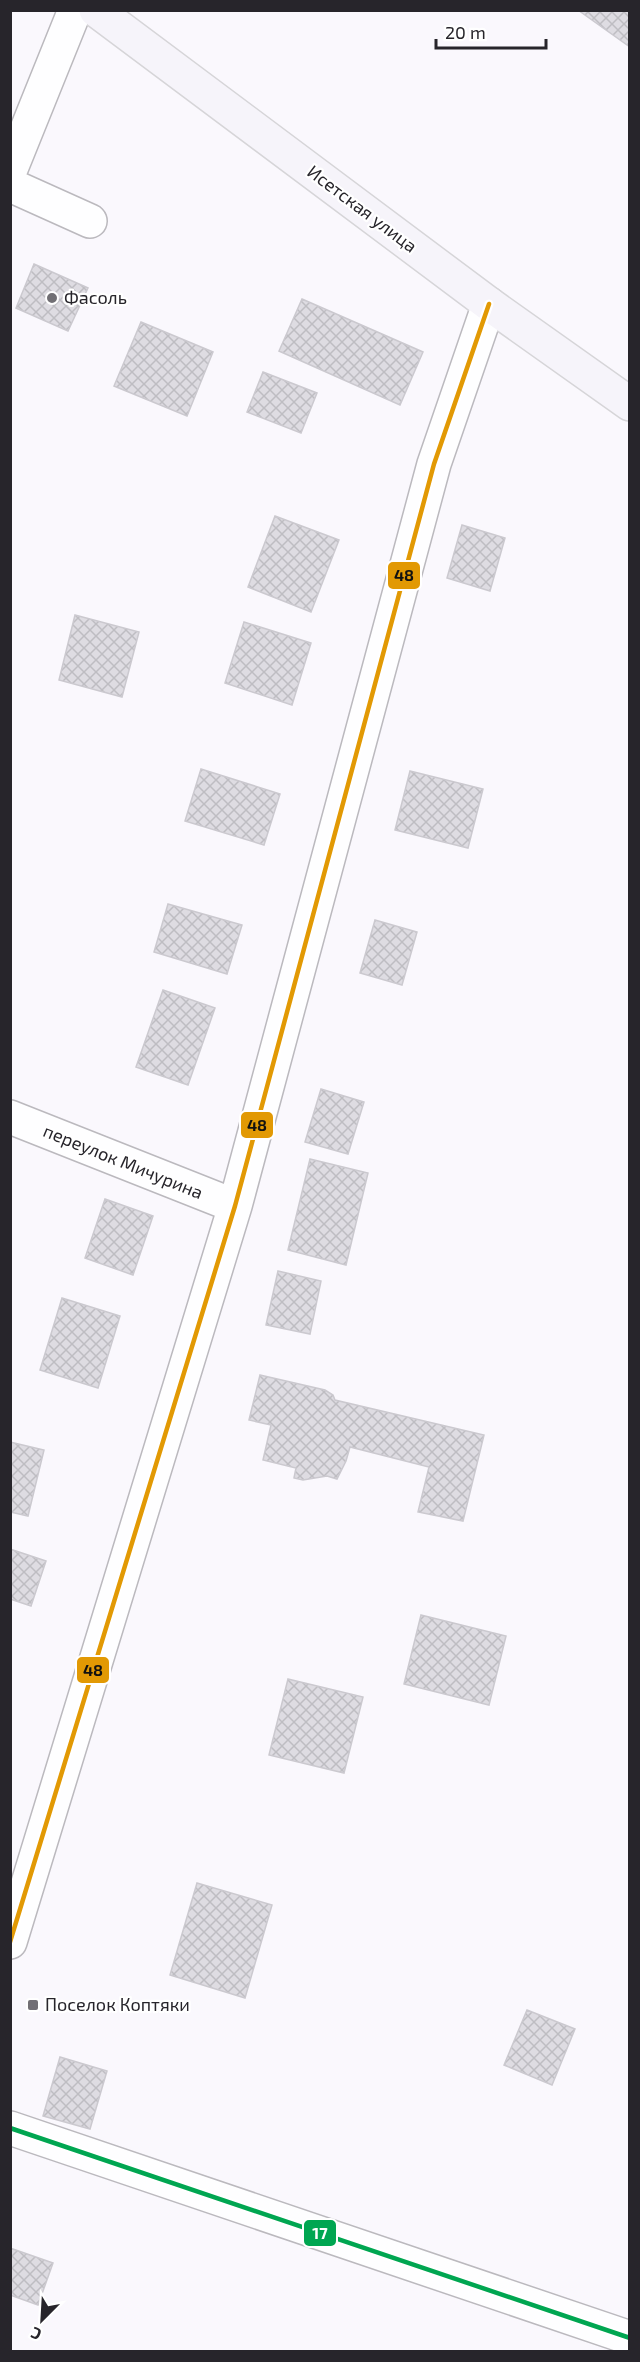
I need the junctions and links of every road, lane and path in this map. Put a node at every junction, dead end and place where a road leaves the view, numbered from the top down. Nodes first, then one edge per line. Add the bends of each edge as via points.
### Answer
1 (75, 10) edge
2 (96, 10) edge
3 (10, 171) edge
4 (10, 186) edge
5 (90, 221) dead end
6 (489, 304) junction
7 (630, 404) edge
8 (10, 1117) edge
9 (235, 1206) junction
10 (10, 1942) edge
11 (10, 2128) edge
12 (630, 2338) edge

1 - 3 street
2 - 6 main road, Исетская улица
4 - 5 street
6 - 7 main road, Исетская улица
6 - 9 street via 434,464
8 - 9 street, переулок Мичурина
9 - 10 street
11 - 12 street

